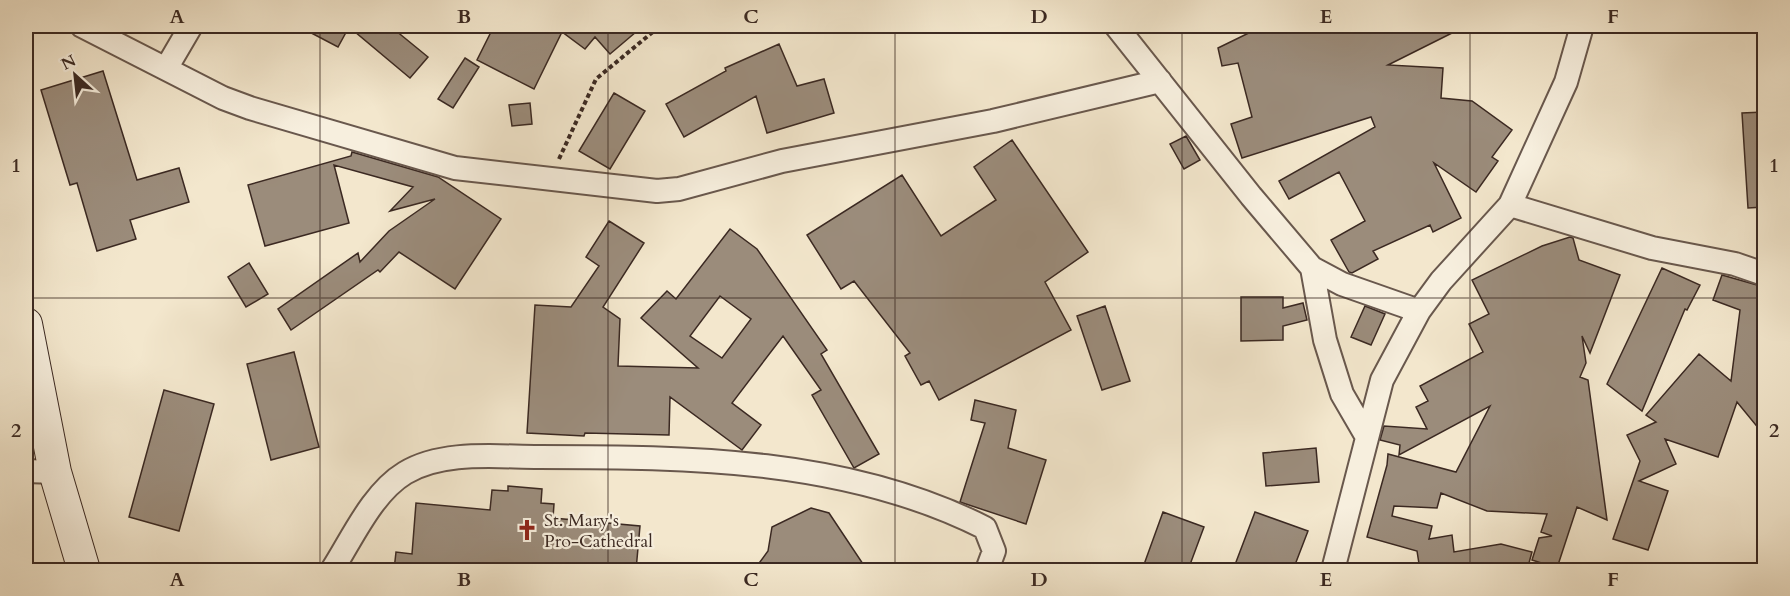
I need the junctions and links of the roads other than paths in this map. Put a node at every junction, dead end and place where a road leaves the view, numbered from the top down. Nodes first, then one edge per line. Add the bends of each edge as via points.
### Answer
1 (82, 26) edge
2 (191, 26) edge
3 (1116, 26) edge
4 (1582, 26) edge
5 (167, 67) junction
6 (1160, 81) junction
7 (1510, 205) junction
8 (1312, 267) junction
9 (1764, 274) edge
10 (1419, 311) junction
11 (26, 324) edge
12 (1367, 437) junction
13 (40, 472) edge
14 (1336, 569) edge
15 (84, 570) edge
16 (332, 570) edge
17 (987, 570) edge

1 - 5 street
2 - 5 street
3 - 6 street
4 - 7 street via 1566,82
5 - 6 street via 223,98 455,168 657,192 782,161 993,121
6 - 8 street
7 - 9 street via 1652,248 1735,264
7 - 10 street
8 - 10 street via 1342,284
8 - 12 street via 1325,340 1342,394
10 - 12 street via 1382,380
11 - 13 street
12 - 14 street
13 - 15 street
16 - 17 street via 389,485 424,464 457,458 618,457 773,465 868,484 985,528 994,550

